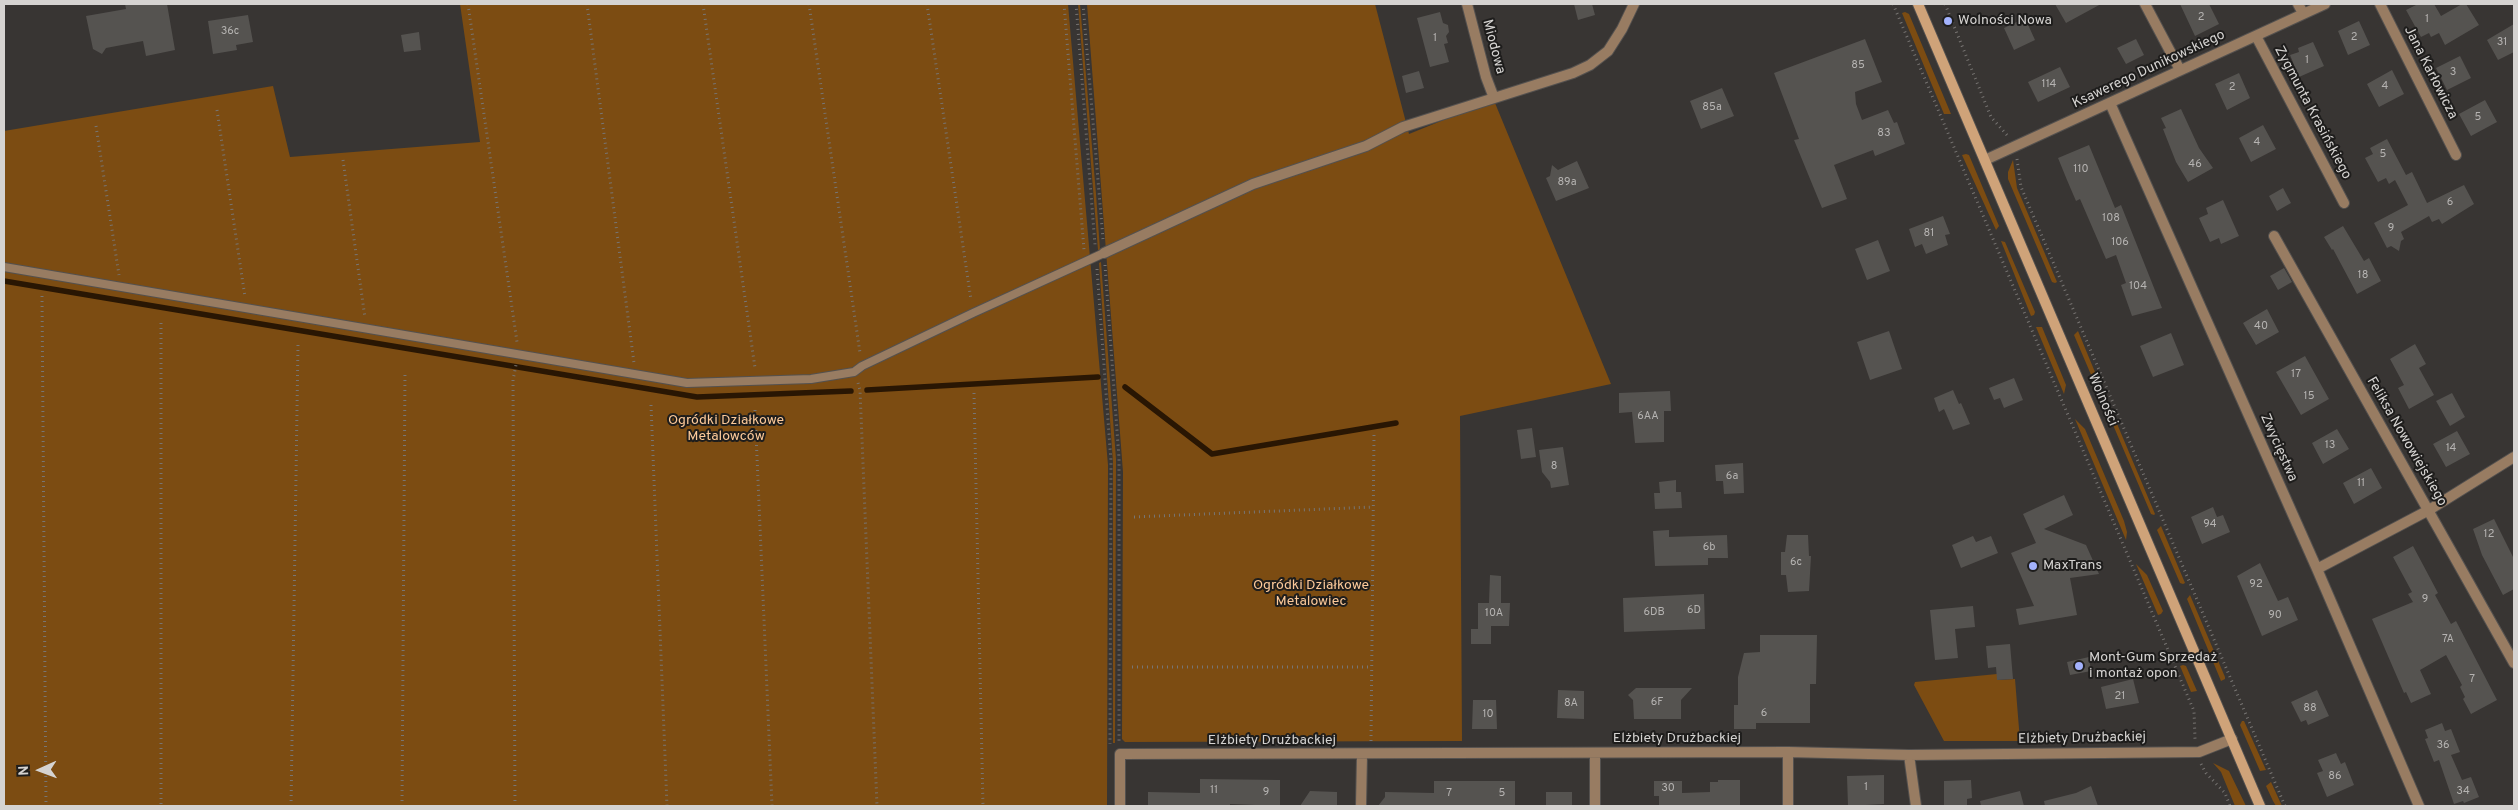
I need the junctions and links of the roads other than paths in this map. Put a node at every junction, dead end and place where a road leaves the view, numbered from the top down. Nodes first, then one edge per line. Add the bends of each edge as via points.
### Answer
1 (1467, 4) edge
2 (1634, 4) edge
3 (1918, 4) edge
4 (2145, 4) edge
5 (2325, 4) edge
6 (2380, 4) edge
7 (2301, 9) edge
8 (2256, 36) junction
9 (2180, 70) junction
10 (1494, 98) junction
11 (2110, 103) junction
12 (2456, 155) dead end
13 (1985, 160) junction
14 (2344, 203) dead end
15 (2274, 236) dead end
16 (1100, 255) joint
17 (4, 267) edge
18 (2514, 457) edge
19 (2429, 510) junction
20 (2317, 569) junction
21 (2514, 663) edge
22 (2232, 739) junction
23 (1788, 752) junction
24 (1595, 753) junction
25 (1367, 754) junction
26 (1909, 754) junction
27 (1120, 806) edge
28 (1362, 806) edge
29 (1595, 806) edge
30 (1788, 806) edge
31 (1916, 806) edge
32 (2260, 806) edge
33 (2419, 806) edge

1 - 10 street, Miodowa
2 - 10 street via 1608,51 1590,65
3 - 13 main road, Wolności
4 - 9 street
5 - 7 street, Ksawerego Dunikowskiego
6 - 12 street, Jana Karłowicza
7 - 8 street, Ksawerego Dunikowskiego
8 - 9 street, Ksawerego Dunikowskiego
8 - 14 street, Zygmunta Krasińskiego
9 - 11 street, Ksawerego Dunikowskiego
10 - 16 street via 1404,127 1366,146 1253,184
11 - 13 street, Ksawerego Dunikowskiego
11 - 20 street, Zwycięstwa
13 - 22 main road, Wolności
15 - 19 street, Feliksa Nowowiejskiego
16 - 17 lane via 854,372 811,379 687,383
18 - 19 street
19 - 20 street
19 - 21 street, Feliksa Nowowiejskiego
20 - 33 street, Zwycięstwa
22 - 26 street, Elżbiety Drużbackiej via 2199,752
22 - 32 main road, Wolności
23 - 24 street, Elżbiety Drużbackiej
23 - 26 street, Elżbiety Drużbackiej
23 - 30 street
24 - 25 street, Elżbiety Drużbackiej
24 - 29 street
25 - 27 street, Elżbiety Drużbackiej via 1120,754
25 - 28 street
26 - 31 street

